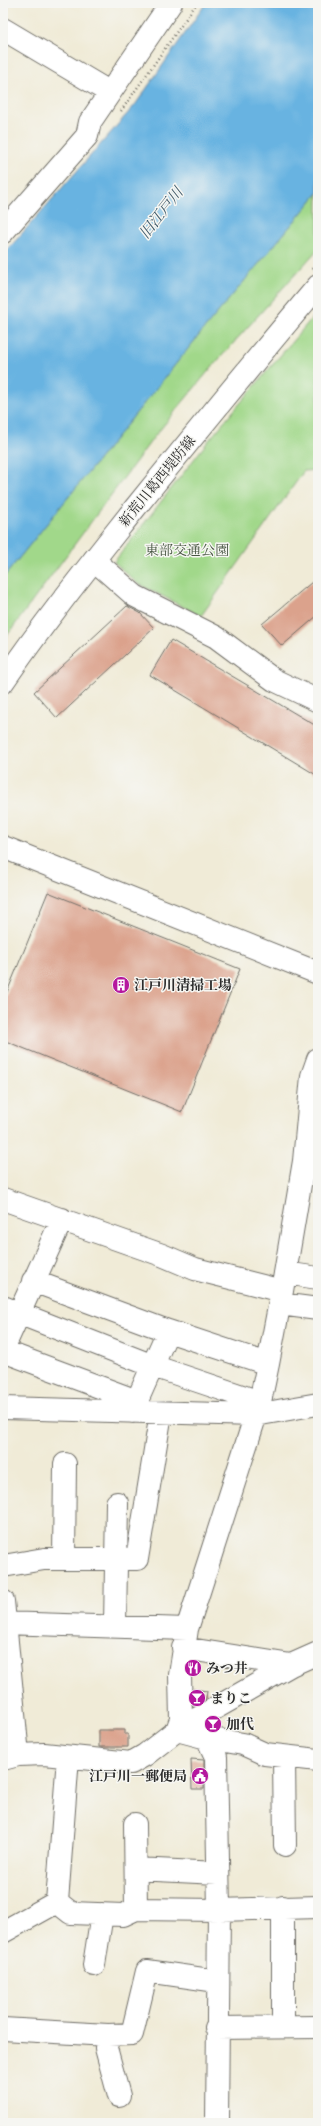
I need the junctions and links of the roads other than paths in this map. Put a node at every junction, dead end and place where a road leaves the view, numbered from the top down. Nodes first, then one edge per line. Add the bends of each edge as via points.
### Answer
1 (171, 3) edge
2 (184, 3) edge
3 (3, 29) edge
4 (109, 92) junction
5 (87, 136) junction
6 (3, 232) edge
7 (318, 286) edge
8 (94, 560) junction
9 (3, 682) edge
10 (318, 701) edge
11 (3, 847) edge
12 (318, 973) edge
13 (318, 1059) edge
14 (313, 1131) edge
15 (3, 1199) edge
16 (62, 1219) junction
17 (318, 1278) edge
18 (33, 1281) junction
19 (282, 1289) junction
20 (318, 1309) edge
21 (11, 1310) edge
22 (168, 1331) junction
23 (3, 1350) edge
24 (268, 1364) junction
25 (153, 1366) junction
26 (318, 1404) edge
27 (135, 1407) junction
28 (3, 1408) edge
29 (257, 1409) junction
30 (161, 1413) junction
31 (65, 1464) dead end
32 (117, 1503) dead end
33 (64, 1559) junction
34 (115, 1559) junction
35 (3, 1566) edge
36 (3, 1602) edge
37 (4, 1623) edge
38 (115, 1626) junction
39 (185, 1639) junction
40 (318, 1653) edge
41 (292, 1665) junction
42 (6, 1666) edge
43 (177, 1730) junction
44 (207, 1738) junction
45 (10, 1757) edge
46 (68, 1757) junction
47 (284, 1757) junction
48 (318, 1760) edge
49 (135, 1824) dead end
50 (285, 1845) dead end
51 (136, 1869) junction
52 (218, 1873) junction
53 (56, 1902) junction
54 (283, 1907) junction
55 (318, 1907) edge
56 (136, 1908) junction
57 (218, 1910) junction
58 (102, 1914) junction
59 (3, 1932) edge
60 (94, 1965) dead end
61 (217, 1981) junction
62 (318, 2027) edge
63 (216, 2028) junction
64 (283, 2028) junction
65 (3, 2029) edge
66 (108, 2035) junction
67 (119, 2096) dead end
68 (217, 2123) edge

1 - 4 street
2 - 5 street via 118,98
3 - 4 street
4 - 5 street via 90,122
5 - 6 street
7 - 8 street, 新荒川葛西堤防線
8 - 9 street, 新荒川葛西堤防線 via 46,621
8 - 10 street via 135,596 216,637 274,680
11 - 12 street
13 - 14 street via 312,1076
14 - 19 street
15 - 16 street
16 - 18 street
16 - 19 street via 195,1269
17 - 19 street
18 - 21 street
18 - 22 street
19 - 20 street
19 - 24 street
21 - 23 street
21 - 25 street
22 - 24 street
22 - 25 street
23 - 27 street
24 - 29 street
25 - 27 street
25 - 29 street
26 - 29 street
27 - 28 street
27 - 30 street
29 - 30 street
29 - 39 street
30 - 34 street via 138,1559
31 - 33 street
32 - 34 street
33 - 34 street
33 - 35 street via 44,1559
34 - 38 street
36 - 37 street
37 - 38 street
37 - 42 street
38 - 39 street
39 - 41 street
39 - 43 street via 180,1675 181,1719
40 - 41 street
41 - 43 street
42 - 45 street
43 - 44 street
43 - 46 street via 145,1755 131,1762
44 - 47 street via 243,1744 265,1754
44 - 52 street via 216,1757
45 - 46 street via 44,1754
46 - 53 street
47 - 48 street
47 - 50 street
49 - 51 street
51 - 52 street
51 - 56 street
52 - 57 street
53 - 58 street via 71,1913
53 - 59 street
54 - 55 street
54 - 57 street
54 - 64 street
56 - 57 street
56 - 58 street via 123,1915
57 - 61 street
58 - 60 street
61 - 63 street
61 - 66 street via 147,1971 132,2034
62 - 64 street
63 - 64 street
63 - 68 street
65 - 66 street
66 - 67 street via 106,2048

